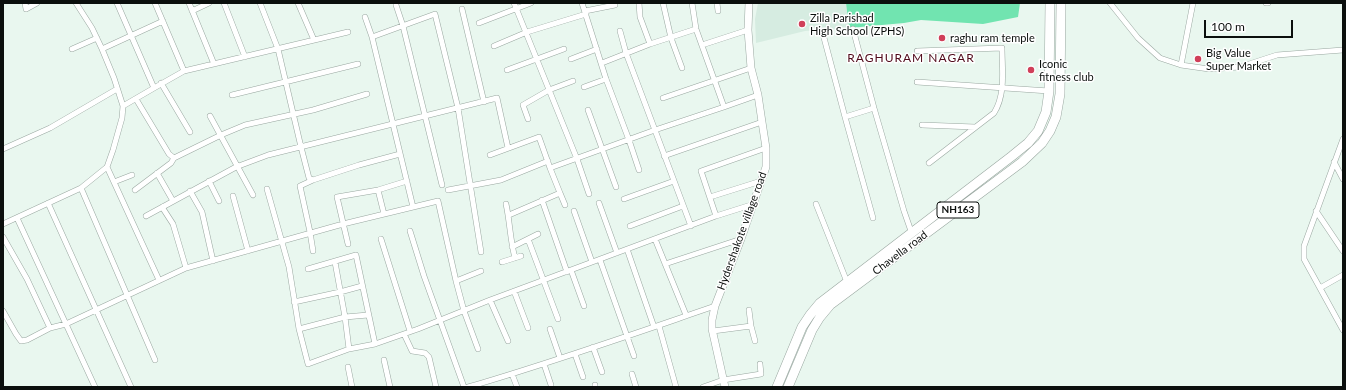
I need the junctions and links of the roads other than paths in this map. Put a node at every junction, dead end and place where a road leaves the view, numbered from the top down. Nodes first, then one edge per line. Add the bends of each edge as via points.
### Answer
1 (25, 3) edge
2 (37, 3) edge
3 (76, 3) edge
4 (117, 3) edge
5 (155, 3) edge
6 (189, 3) edge
7 (208, 3) edge
8 (224, 3) edge
9 (260, 3) edge
10 (298, 3) edge
11 (531, 3) edge
12 (582, 3) edge
13 (639, 3) edge
14 (663, 3) edge
15 (692, 3) edge
16 (717, 3) edge
17 (749, 3) edge
18 (1050, 3) edge
19 (1061, 3) edge
20 (1110, 3) edge
21 (1193, 3) edge
22 (396, 5) dead end
23 (515, 5) edge
24 (615, 5) dead end
25 (462, 9) dead end
26 (192, 11) junction
27 (718, 11) dead end
28 (585, 12) junction
29 (365, 17) dead end
30 (163, 21) junction
31 (478, 23) dead end
32 (403, 26) junction
33 (696, 29) junction
34 (853, 29) dead end
35 (620, 30) dead end
36 (748, 30) junction
37 (348, 32) dead end
38 (527, 32) junction
39 (823, 34) dead end
40 (132, 35) junction
41 (372, 37) junction
42 (97, 38) junction
43 (671, 38) junction
44 (314, 40) junction
45 (650, 44) junction
46 (702, 45) junction
47 (494, 46) dead end
48 (72, 49) dead end
49 (102, 49) junction
50 (278, 49) junction
51 (564, 49) dead end
52 (597, 49) junction
53 (1343, 50) edge
54 (917, 51) dead end
55 (626, 53) junction
56 (246, 56) junction
57 (537, 59) junction
58 (571, 59) dead end
59 (602, 63) junction
60 (214, 64) junction
61 (358, 64) dead end
62 (1182, 65) junction
63 (682, 68) dead end
64 (751, 68) junction
65 (507, 70) dead end
66 (184, 71) junction
67 (606, 79) junction
68 (573, 81) dead end
69 (715, 81) junction
70 (286, 82) junction
71 (917, 82) dead end
72 (161, 83) junction
73 (584, 87) dead end
74 (1002, 87) junction
75 (154, 88) junction
76 (117, 89) junction
77 (550, 90) junction
78 (1049, 91) junction
79 (367, 94) dead end
80 (232, 95) dead end
81 (758, 95) junction
82 (136, 98) junction
83 (663, 98) dead end
84 (484, 102) junction
85 (123, 106) junction
86 (724, 107) junction
87 (458, 108) junction
88 (874, 108) junction
89 (588, 110) dead end
90 (293, 114) junction
91 (210, 116) dead end
92 (426, 116) junction
93 (845, 117) junction
94 (528, 119) dead end
95 (762, 122) junction
96 (392, 123) junction
97 (922, 124) dead end
98 (975, 126) junction
99 (655, 130) junction
100 (190, 132) dead end
101 (221, 135) junction
102 (1343, 139) edge
103 (629, 140) junction
104 (301, 147) junction
105 (508, 148) junction
106 (766, 148) junction
107 (3, 149) edge
108 (602, 150) junction
109 (400, 154) junction
110 (490, 155) dead end
111 (664, 156) junction
112 (174, 158) junction
113 (576, 159) junction
114 (548, 161) junction
115 (1334, 162) junction
116 (929, 163) dead end
117 (238, 166) junction
118 (107, 167) junction
119 (550, 168) junction
120 (639, 170) dead end
121 (157, 173) junction
122 (132, 175) dead end
123 (1343, 179) edge
124 (313, 180) junction
125 (209, 181) junction
126 (407, 181) junction
127 (674, 181) junction
128 (761, 181) junction
129 (114, 182) junction
130 (442, 185) dead end
131 (471, 187) junction
132 (616, 187) dead end
133 (81, 188) junction
134 (266, 189) dead end
135 (135, 190) dead end
136 (378, 190) junction
137 (448, 190) dead end
138 (190, 191) junction
139 (560, 193) junction
140 (589, 194) dead end
141 (253, 195) dead end
142 (233, 196) dead end
143 (710, 197) junction
144 (624, 199) dead end
145 (542, 200) junction
146 (173, 201) junction
147 (219, 201) dead end
148 (48, 203) junction
149 (599, 203) dead end
150 (506, 204) dead end
151 (754, 204) junction
152 (816, 204) dead end
153 (565, 205) dead end
154 (683, 206) junction
155 (162, 207) junction
156 (413, 207) junction
157 (574, 211) dead end
158 (1316, 211) junction
159 (384, 214) junction
160 (509, 215) junction
161 (146, 216) dead end
162 (716, 216) junction
163 (17, 218) junction
164 (872, 218) dead end
165 (3, 224) edge
166 (343, 224) junction
167 (630, 226) dead end
168 (691, 226) junction
169 (410, 231) dead end
170 (310, 232) junction
171 (911, 233) junction
172 (538, 234) dead end
173 (3, 236) edge
174 (381, 239) dead end
175 (528, 239) junction
176 (655, 239) junction
177 (741, 240) junction
178 (919, 240) junction
179 (281, 242) junction
180 (348, 244) dead end
181 (512, 247) junction
182 (627, 250) junction
183 (248, 251) junction
184 (313, 251) dead end
185 (1343, 251) edge
186 (481, 252) dead end
187 (617, 253) junction
188 (521, 256) dead end
189 (515, 258) junction
190 (600, 260) junction
191 (213, 261) junction
192 (335, 262) junction
193 (502, 262) dead end
194 (592, 262) junction
195 (665, 264) junction
196 (186, 268) junction
197 (308, 269) dead end
198 (481, 271) dead end
199 (569, 271) junction
200 (1343, 275) edge
201 (158, 280) junction
202 (544, 280) junction
203 (456, 281) junction
204 (848, 282) junction
205 (362, 286) junction
206 (1320, 288) junction
207 (514, 291) junction
208 (340, 292) junction
209 (127, 295) junction
210 (490, 300) junction
211 (294, 302) junction
212 (584, 306) dead end
213 (715, 306) junction
214 (96, 310) junction
215 (749, 310) dead end
216 (3, 311) edge
217 (464, 311) junction
218 (368, 315) junction
219 (686, 315) junction
220 (345, 317) junction
221 (558, 319) dead end
222 (440, 320) junction
223 (66, 324) junction
224 (656, 326) junction
225 (751, 326) junction
226 (50, 328) junction
227 (528, 328) dead end
228 (299, 329) junction
229 (550, 329) dead end
230 (1343, 330) edge
231 (712, 331) junction
232 (410, 332) junction
233 (404, 334) junction
234 (627, 335) junction
235 (508, 341) dead end
236 (755, 342) dead end
237 (375, 344) junction
238 (594, 347) junction
239 (349, 349) junction
240 (478, 349) dead end
241 (574, 354) junction
242 (634, 356) dead end
243 (560, 358) junction
244 (155, 360) dead end
245 (384, 360) dead end
246 (544, 364) junction
247 (760, 364) dead end
248 (348, 367) dead end
249 (602, 372) dead end
250 (512, 374) junction
251 (632, 374) dead end
252 (583, 376) dead end
253 (487, 384) edge
254 (724, 384) edge
255 (551, 385) dead end
256 (95, 387) edge
257 (130, 387) edge
258 (352, 387) edge
259 (390, 387) edge
260 (436, 387) edge
261 (464, 387) edge
262 (468, 387) edge
263 (517, 387) edge
264 (636, 387) edge
265 (676, 387) edge
266 (703, 387) edge
267 (777, 387) edge
268 (788, 387) edge

1 - 2 street via 26,9
3 - 42 street
4 - 40 street
5 - 30 street
6 - 26 street
7 - 26 street
8 - 56 street
9 - 50 street
10 - 44 street
11 - 23 street
12 - 28 street
13 - 45 street via 640,17
14 - 43 street
15 - 33 street
16 - 27 street
17 - 36 street, Hydershakote village road
18 - 78 highway, Chavella road / NH163
19 - 178 highway, Chavella road / NH163 via 1060,94 1056,117 1050,131 1042,143 1022,162
20 - 62 street via 1138,38 1160,58
21 - 62 street
22 - 32 street
23 - 31 street
23 - 38 street
24 - 28 street
25 - 84 street
26 - 60 street
28 - 38 street
28 - 52 street
29 - 41 street
30 - 40 street
30 - 66 street
32 - 41 street
32 - 87 street via 435,14
32 - 92 street
33 - 43 street
33 - 46 street
34 - 88 street
35 - 55 street
36 - 46 street
36 - 64 street, Hydershakote village road
37 - 44 street
38 - 47 street
38 - 57 street
39 - 93 street
40 - 49 street
40 - 75 street
41 - 96 street
42 - 48 street
42 - 49 street
43 - 45 street
43 - 63 street
44 - 50 street
45 - 55 street
46 - 69 street
49 - 76 street
50 - 56 street
50 - 70 street
51 - 57 street
52 - 58 street
52 - 59 street
53 - 62 street via 1277,55 1240,67 1209,69
54 - 74 street via 1002,48
55 - 59 street
55 - 99 street
56 - 60 street
57 - 65 street
57 - 77 street
59 - 67 street
60 - 66 street
61 - 70 street
64 - 69 street
64 - 81 street, Hydershakote village road
66 - 72 street
67 - 73 street
67 - 103 street
68 - 77 street
69 - 83 street
69 - 86 street
70 - 80 street
70 - 90 street
71 - 74 street
72 - 75 street
72 - 100 street
74 - 78 street
74 - 98 street via 997,108
75 - 82 street
76 - 85 street
76 - 107 street via 50,128
77 - 94 street via 523,105
77 - 113 street
78 - 171 highway, Chavella road / NH163 via 1043,122 1028,143
79 - 90 street
81 - 86 street
81 - 95 street, Hydershakote village road
82 - 85 street
82 - 112 street via 169,154
84 - 87 street
84 - 105 street via 497,98
85 - 118 street via 120,127
86 - 99 street
87 - 92 street
87 - 131 street
88 - 93 street
88 - 171 street
89 - 108 street
90 - 101 street via 245,125
90 - 104 street
91 - 101 street
92 - 96 street
92 - 130 street
93 - 164 street
95 - 106 street, Hydershakote village road
95 - 111 street
96 - 104 street
96 - 109 street
97 - 98 street
98 - 116 street
99 - 103 street
99 - 111 street
101 - 112 street
101 - 117 street
102 - 115 street
103 - 108 street
103 - 120 street
104 - 117 street
104 - 124 street via 309,178
105 - 110 street
105 - 114 street via 539,137
106 - 128 street, Hydershakote village road via 766,167
106 - 143 street via 701,171
108 - 113 street
108 - 132 street
109 - 124 street
109 - 126 street
111 - 127 street
112 - 121 street
113 - 119 street
113 - 140 street
114 - 119 street
114 - 131 street via 501,180
115 - 123 street
115 - 158 street
117 - 125 street
117 - 141 street
118 - 129 street
118 - 133 street
119 - 139 street
121 - 135 street
121 - 146 street
122 - 129 street
124 - 170 street via 300,186
125 - 138 street
125 - 147 street
126 - 136 street
126 - 156 street
127 - 144 street
127 - 154 street
128 - 143 street
128 - 151 street, Hydershakote village road
129 - 201 street
131 - 137 street
131 - 186 street
133 - 148 street
133 - 209 street
134 - 179 street
136 - 159 street
136 - 166 street via 337,197
138 - 146 street
138 - 191 street via 202,212
139 - 145 street
139 - 153 street
142 - 183 street
143 - 162 street
145 - 160 street
145 - 199 street
146 - 155 street
148 - 163 street
148 - 214 street
149 - 187 street
150 - 160 street
151 - 162 street
151 - 177 street, Hydershakote village road
152 - 204 street
154 - 167 street
154 - 168 street
155 - 161 street
155 - 196 street via 173,224
156 - 159 street
156 - 203 street via 438,201
157 - 194 street
158 - 185 street
158 - 206 street via 1304,246 1304,259
159 - 166 street
160 - 181 street
162 - 168 street
163 - 165 street
163 - 223 street
166 - 170 street
166 - 180 street
168 - 176 street
169 - 222 street
170 - 179 street
170 - 184 street
171 - 178 street
171 - 204 highway, Chavella road / NH163
172 - 175 street
173 - 226 street
174 - 232 street
175 - 181 street
175 - 202 street
176 - 182 street
176 - 195 street
177 - 195 street
177 - 213 street, Hydershakote village road
178 - 268 highway, Chavella road / NH163 via 830,305 812,330
179 - 183 street
179 - 211 street via 289,267
181 - 189 street
182 - 187 street
182 - 224 street
183 - 191 street
187 - 190 street
188 - 189 street
189 - 193 street
190 - 194 street
190 - 234 street
191 - 196 street
192 - 197 street
192 - 205 street via 356,255
192 - 208 street
194 - 199 street
195 - 219 street
196 - 201 street
198 - 203 street
199 - 202 street
199 - 212 street
200 - 206 street
201 - 209 street
202 - 207 street
202 - 221 street
203 - 217 street
204 - 267 highway, Chavella road / NH163 via 820,303 810,315 802,327
205 - 208 street
205 - 218 street
206 - 230 street
207 - 210 street
207 - 227 street
208 - 211 street
208 - 220 street
209 - 214 street
209 - 244 street
210 - 217 street
210 - 235 street
211 - 228 street
213 - 219 street
213 - 231 street, Hydershakote village road
214 - 223 street
214 - 257 street
215 - 225 street
216 - 226 street via 21,340 28,340
217 - 222 street
217 - 240 street
218 - 220 street
218 - 237 street
219 - 224 street
220 - 228 street
220 - 239 street
222 - 232 street
222 - 261 street
223 - 226 street
223 - 256 street
224 - 234 street
224 - 265 street
225 - 231 street
225 - 236 street
228 - 239 street via 308,364
229 - 243 street
231 - 254 street, Hydershakote village road
232 - 233 street
233 - 237 street
233 - 260 street via 412,351 425,353 429,357
234 - 238 street
234 - 242 street
237 - 239 street
238 - 241 street
238 - 249 street
241 - 243 street
241 - 252 street
243 - 246 street
245 - 259 street
246 - 250 street
246 - 255 street
247 - 254 street via 761,374
248 - 258 street
250 - 253 street
250 - 263 street
251 - 264 street
253 - 262 street
254 - 266 street

